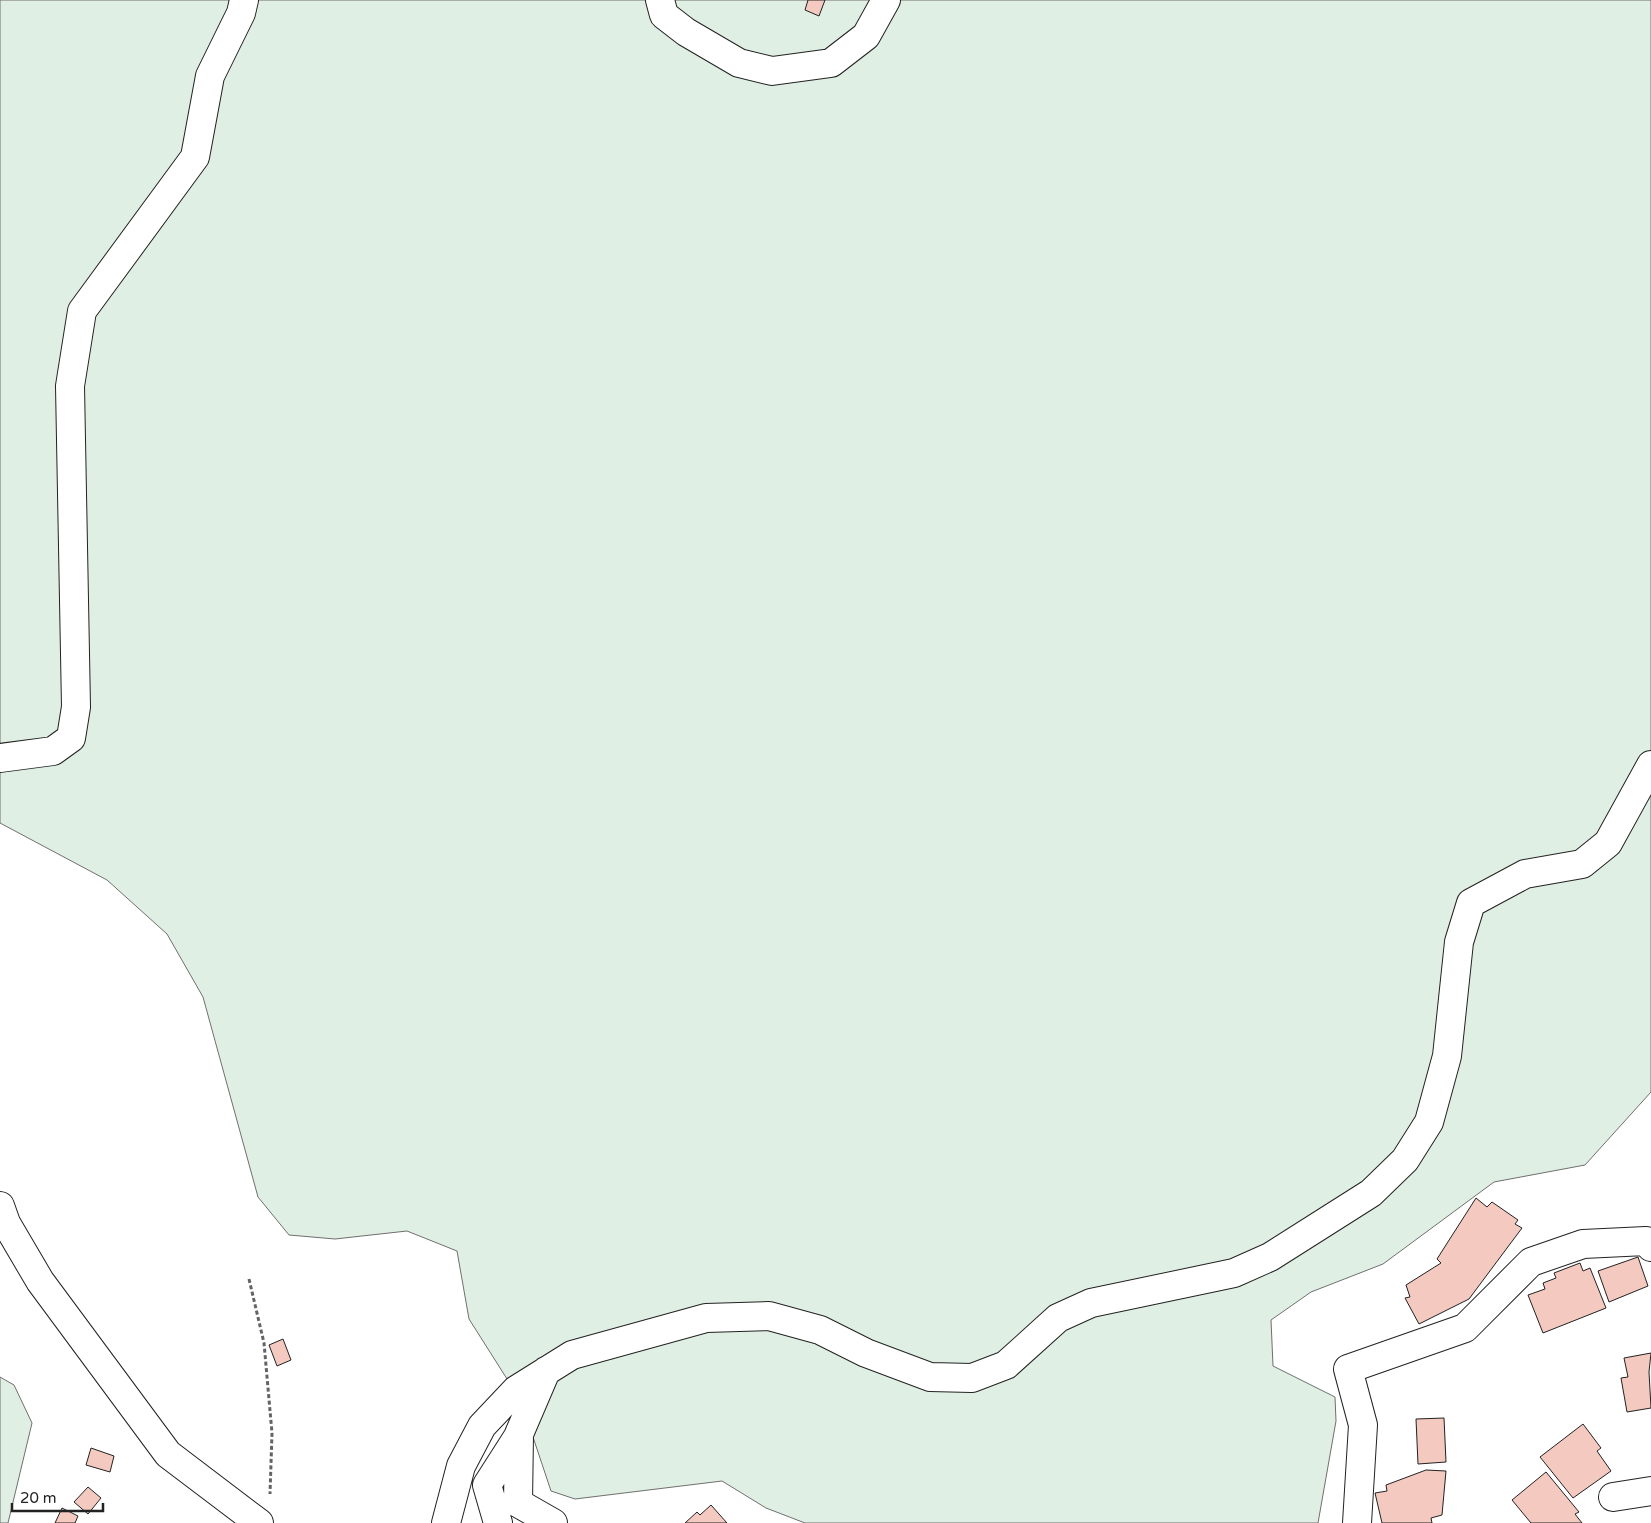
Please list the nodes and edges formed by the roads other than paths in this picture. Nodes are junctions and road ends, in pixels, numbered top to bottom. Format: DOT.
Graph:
graph roads {
  1 [pos="244,0"];
  2 [pos="660,0"];
  3 [pos="886,0"];
  4 [pos="0,758"];
  5 [pos="1651,764"];
  6 [pos="0,1206"];
  7 [pos="1651,1247"];
  8 [pos="546,1371"];
  9 [pos="519,1434"];
  10 [pos="1651,1491"];
  11 [pos="1613,1497"];
  12 [pos="259,1523"];
  13 [pos="446,1523"];
  14 [pos="498,1523"];
  15 [pos="553,1523"];
  16 [pos="1357,1523"];
  1 -- 4 [label="street"];
  2 -- 3 [label="street"];
  5 -- 8 [label="street"];
  6 -- 12 [label="street"];
  7 -- 16 [label="street"];
  8 -- 9 [label="street"];
  8 -- 13 [label="street"];
  9 -- 14 [label="street"];
  9 -- 15 [label="street"];
  10 -- 11 [label="street"];
}
